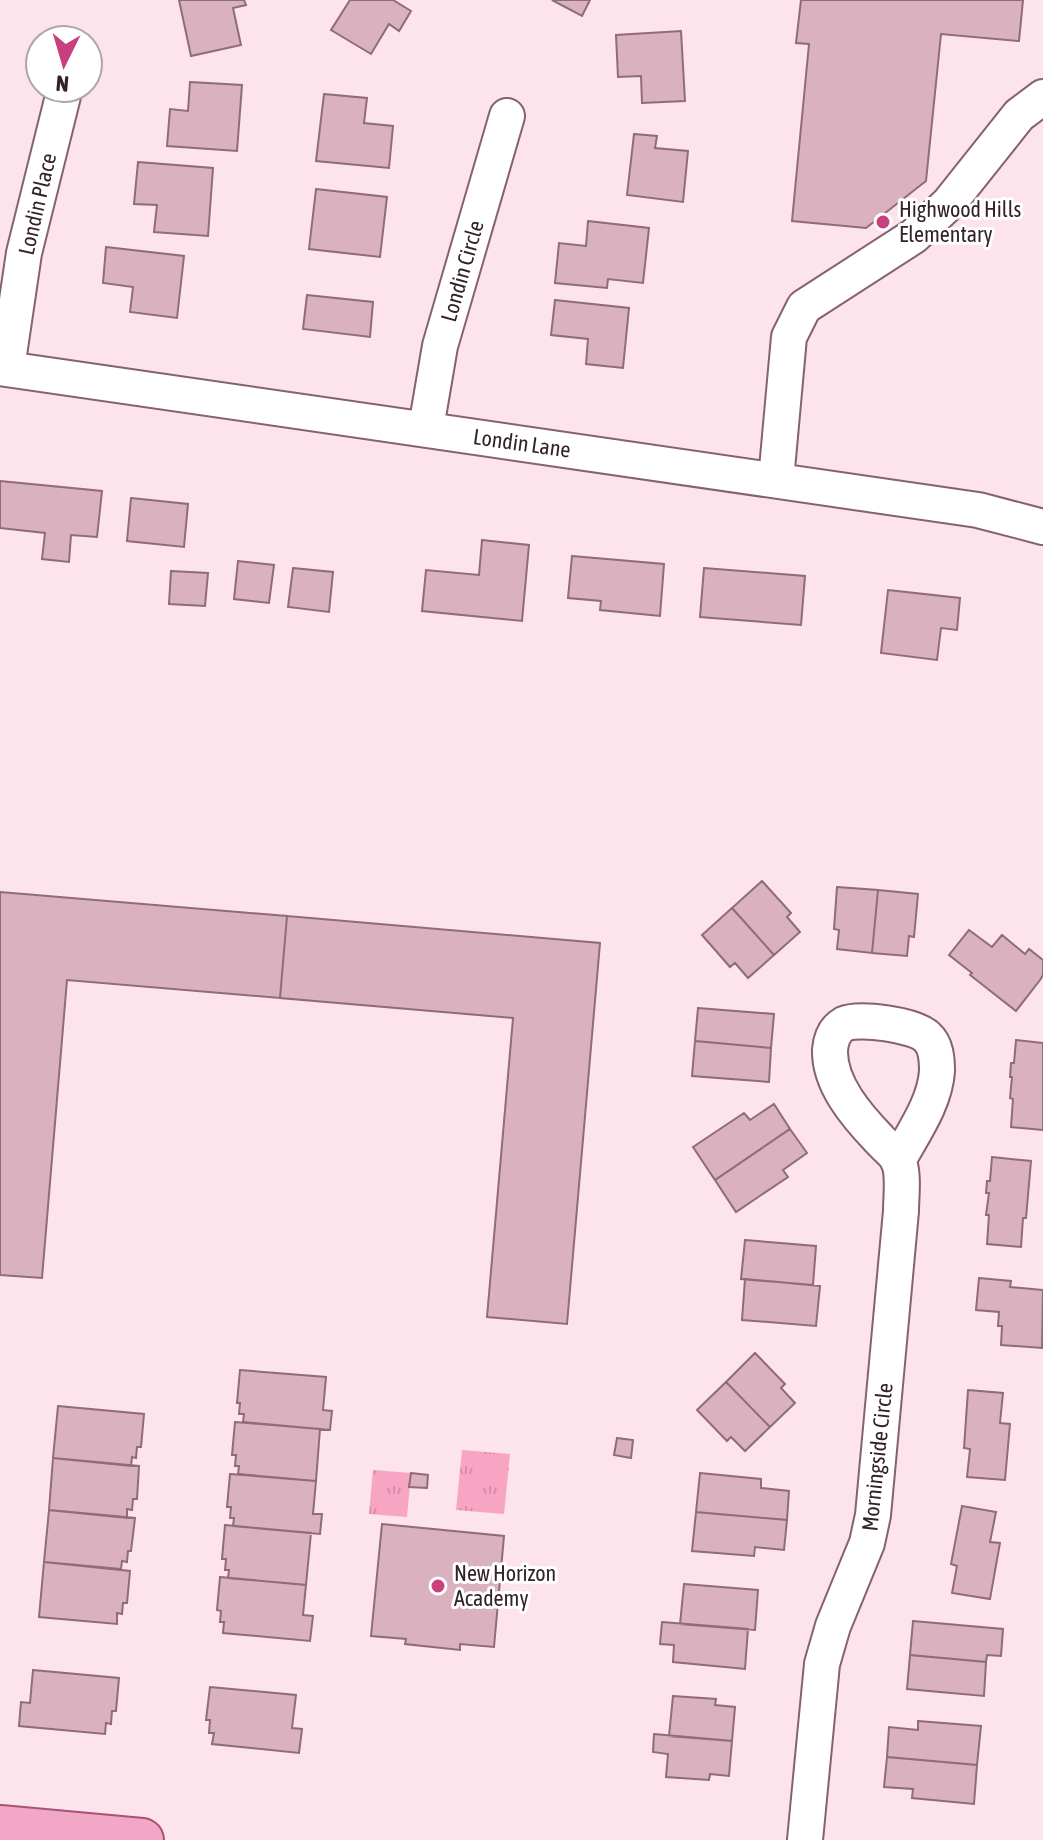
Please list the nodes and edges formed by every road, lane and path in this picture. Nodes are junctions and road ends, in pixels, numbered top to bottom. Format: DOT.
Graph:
graph roads {
  1 [pos="1043,97"];
  2 [pos="61,104"];
  3 [pos="507,116"];
  4 [pos="3,368"];
  5 [pos="426,428"];
  6 [pos="776,480"];
  7 [pos="1043,527"];
  8 [pos="898,1161"];
  9 [pos="0,1827"];
  10 [pos="142,1840"];
  11 [pos="805,1840"];
  1 -- 6 [label="street"];
  2 -- 4 [label="street, Londin Place"];
  3 -- 5 [label="street, Londin Circle"];
  4 -- 5 [label="street, Londin Lane"];
  5 -- 6 [label="street, Londin Lane"];
  6 -- 7 [label="street, Londin Lane"];
  8 -- 11 [label="street, Morningside Circle"];
  9 -- 10 [label="main road"];
}
